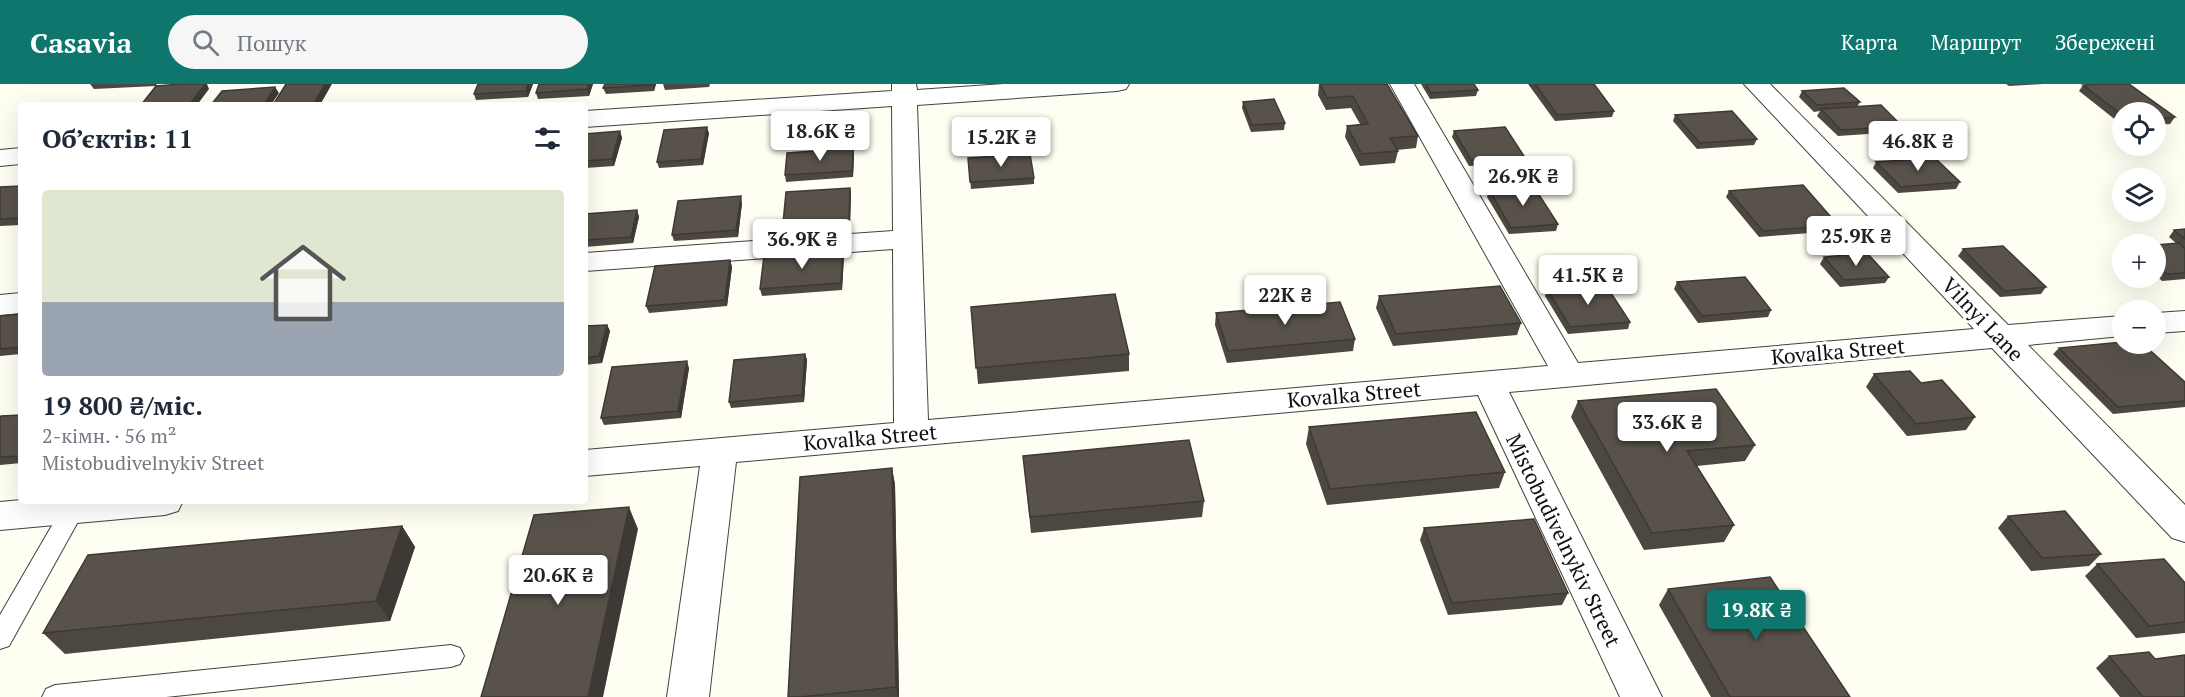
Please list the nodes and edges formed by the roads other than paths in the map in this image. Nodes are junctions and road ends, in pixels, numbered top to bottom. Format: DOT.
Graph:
graph roads {
  1 [pos="1117,84"];
  2 [pos="1401,84"];
  3 [pos="1756,84"];
  4 [pos="904,91"];
  5 [pos="588,119"];
  6 [pos="18,156"];
  7 [pos="0,158"];
  8 [pos="907,239"];
  9 [pos="588,262"];
  10 [pos="18,303"];
  11 [pos="0,305"];
  12 [pos="2185,321"];
  13 [pos="2166,322"];
  14 [pos="2112,327"];
  15 [pos="2001,337"];
  16 [pos="1569,375"];
  17 [pos="1488,382"];
  18 [pos="911,433"];
  19 [pos="720,450"];
  20 [pos="588,463"];
  21 [pos="130,504"];
  22 [pos="73,509"];
  23 [pos="0,516"];
  24 [pos="2185,528"];
  25 [pos="0,638"];
  26 [pos="451,656"];
  27 [pos="206,689"];
  28 [pos="54,697"];
  29 [pos="688,697"];
  30 [pos="1641,697"];
  1 -- 4 [label="street"];
  2 -- 16 [label="street"];
  3 -- 15 [label="street, Vilnyi Lane"];
  4 -- 5 [label="street"];
  4 -- 8 [label="street"];
  6 -- 7 [label="street"];
  8 -- 9 [label="street"];
  8 -- 18 [label="street"];
  10 -- 11 [label="street"];
  12 -- 13 [label="street"];
  14 -- 15 [label="street, Kovalka Street"];
  15 -- 16 [label="street, Kovalka Street"];
  15 -- 24 [label="street, Vilnyi Lane"];
  16 -- 17 [label="street, Kovalka Street"];
  17 -- 18 [label="street, Kovalka Street"];
  17 -- 30 [label="street, Mistobudivelnykiv Street"];
  18 -- 19 [label="street, Kovalka Street"];
  19 -- 20 [label="street, Kovalka Street"];
  19 -- 29 [label="street"];
  21 -- 22 [label="street"];
  22 -- 23 [label="street"];
  22 -- 25 [label="lane"];
  26 -- 27 [label="lane"];
  27 -- 28 [label="lane"];
}
